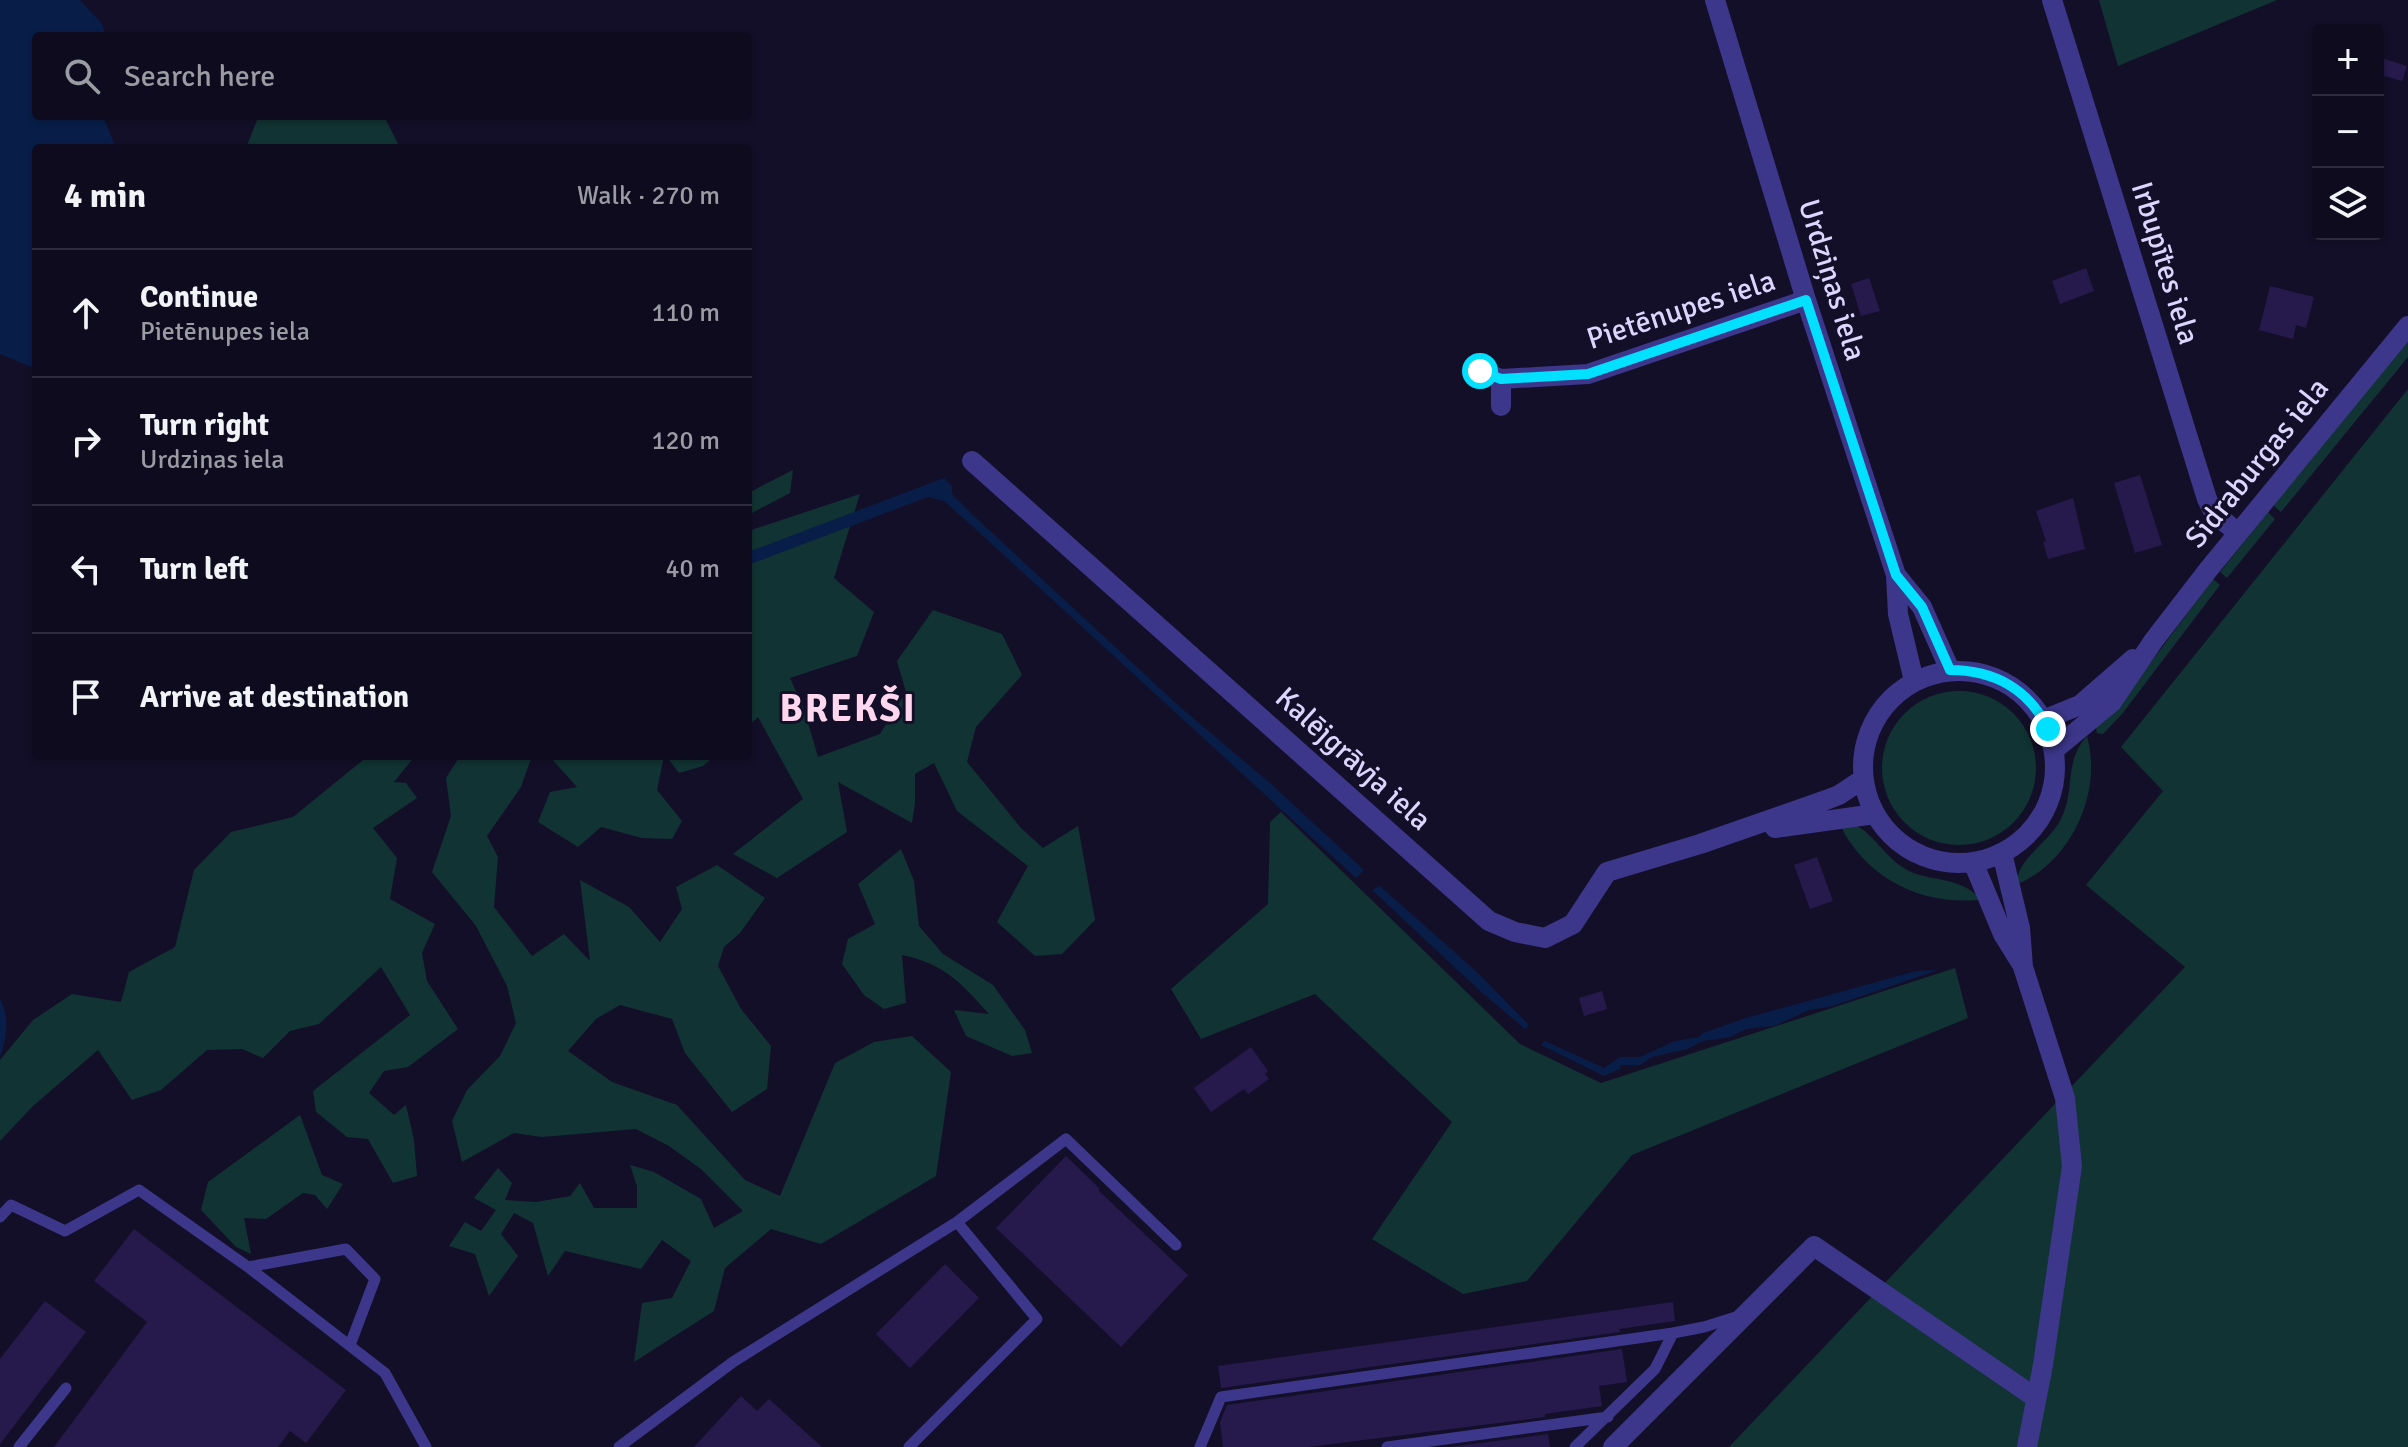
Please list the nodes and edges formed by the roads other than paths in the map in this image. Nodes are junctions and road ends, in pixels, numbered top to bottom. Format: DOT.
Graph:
graph roads {
  1 [pos="1715,0"];
  2 [pos="2052,0"];
  3 [pos="1806,300"];
  4 [pos="2408,326"];
  5 [pos="1480,371"];
  6 [pos="1501,379"];
  7 [pos="1501,406"];
  8 [pos="972,461"];
  9 [pos="2238,533"];
  10 [pos="1896,575"];
  11 [pos="2154,640"];
  12 [pos="1950,670"];
  13 [pos="1914,681"];
  14 [pos="2043,720"];
  15 [pos="2054,750"];
  16 [pos="1863,779"];
  17 [pos="1875,814"];
  18 [pos="1724,836"];
  19 [pos="2002,853"];
  20 [pos="1973,862"];
  21 [pos="2023,967"];
  22 [pos="0,1194"];
  23 [pos="11,1205"];
  24 [pos="0,1217"];
  25 [pos="957,1222"];
  26 [pos="1176,1245"];
  27 [pos="248,1267"];
  28 [pos="1742,1315"];
  29 [pos="1673,1333"];
  30 [pos="350,1345"];
  31 [pos="66,1388"];
  32 [pos="2036,1398"];
  33 [pos="1608,1417"];
  34 [pos="19,1447"];
  35 [pos="426,1447"];
  36 [pos="619,1447"];
  37 [pos="909,1447"];
  38 [pos="1200,1447"];
  39 [pos="1387,1447"];
  40 [pos="1575,1447"];
  41 [pos="1613,1447"];
  42 [pos="2027,1447"];
  1 -- 3 [label="street, Urdziņas iela"];
  2 -- 9 [label="street, Irbupītes iela"];
  3 -- 6 [label="street, Pietēnupes iela"];
  3 -- 10 [label="street, Urdziņas iela"];
  4 -- 9 [label="street, Sidraburgas iela"];
  5 -- 6 [label="street, Pietēnupes iela"];
  6 -- 7 [label="street"];
  8 -- 18 [label="street, Kalējgrāvja iela"];
  9 -- 11 [label="street, Sidraburgas iela"];
  10 -- 12 [label="street, Urdziņas iela"];
  10 -- 13 [label="street, Urdziņas iela"];
  11 -- 14 [label="street, Sidraburgas iela"];
  11 -- 15 [label="street, Sidraburgas iela"];
  12 -- 13 [label="street"];
  12 -- 14 [label="street"];
  13 -- 16 [label="street"];
  14 -- 15 [label="street"];
  15 -- 19 [label="street"];
  16 -- 17 [label="street"];
  16 -- 18 [label="street, Kalējgrāvja iela"];
  17 -- 18 [label="street, Kalējgrāvja iela"];
  17 -- 20 [label="street"];
  19 -- 20 [label="street"];
  19 -- 21 [label="street"];
  20 -- 21 [label="street"];
  21 -- 32 [label="street"];
  22 -- 23 [label="lane"];
  23 -- 24 [label="lane"];
  23 -- 27 [label="lane"];
  25 -- 26 [label="lane"];
  25 -- 36 [label="lane"];
  25 -- 37 [label="lane"];
  27 -- 30 [label="lane"];
  27 -- 30 [label="lane"];
  28 -- 29 [label="lane"];
  28 -- 32 [label="street"];
  28 -- 41 [label="street"];
  29 -- 33 [label="lane"];
  29 -- 38 [label="lane"];
  30 -- 35 [label="lane"];
  31 -- 34 [label="lane"];
  32 -- 42 [label="street"];
  33 -- 39 [label="lane"];
  33 -- 40 [label="lane"];
}
